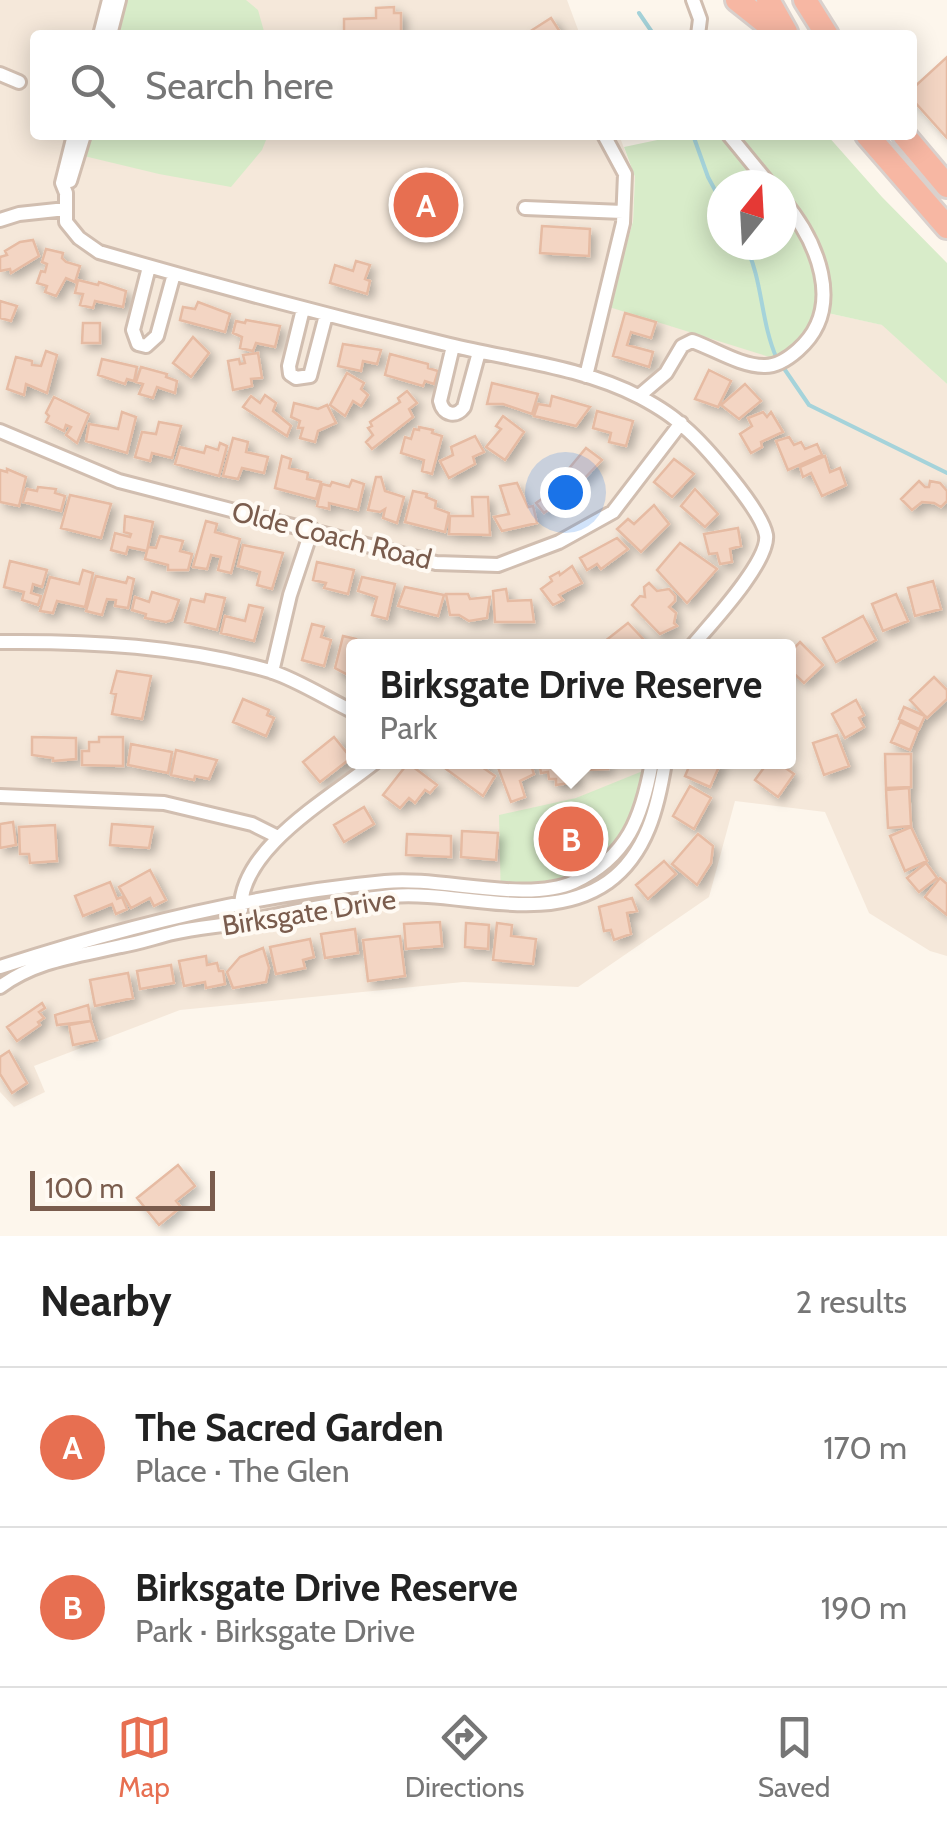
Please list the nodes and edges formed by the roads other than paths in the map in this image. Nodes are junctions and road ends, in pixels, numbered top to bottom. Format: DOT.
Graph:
graph roads {
  1 [pos="109,0"];
  2 [pos="119,0"];
  3 [pos="693,0"];
  4 [pos="737,0"];
  5 [pos="768,0"];
  6 [pos="805,0"];
  7 [pos="101,30"];
  8 [pos="111,30"];
  9 [pos="699,30"];
  10 [pos="777,30"];
  11 [pos="782,30"];
  12 [pos="824,30"];
  13 [pos="0,74"];
  14 [pos="19,82"];
  15 [pos="73,140"];
  16 [pos="82,140"];
  17 [pos="607,140"];
  18 [pos="733,140"];
  19 [pos="871,140"];
  20 [pos="909,140"];
  21 [pos="758,170"];
  22 [pos="944,176"];
  23 [pos="66,192"];
  24 [pos="525,208"];
  25 [pos="66,209"];
  26 [pos="624,212"];
  27 [pos="797,217"];
  28 [pos="0,220"];
  29 [pos="947,227"];
  30 [pos="149,267"];
  31 [pos="174,274"];
  32 [pos="303,310"];
  33 [pos="326,315"];
  34 [pos="453,346"];
  35 [pos="479,352"];
  36 [pos="586,376"];
  37 [pos="639,396"];
  38 [pos="681,424"];
  39 [pos="0,431"];
  40 [pos="312,529"];
  41 [pos="697,639"];
  42 [pos="0,642"];
  43 [pos="272,672"];
  44 [pos="346,708"];
  45 [pos="366,769"];
  46 [pos="650,769"];
  47 [pos="664,769"];
  48 [pos="0,796"];
  49 [pos="278,837"];
  50 [pos="240,904"];
  51 [pos="242,922"];
  52 [pos="0,967"];
  53 [pos="0,988"];
  1 -- 7 [label="street"];
  2 -- 8 [label="street"];
  3 -- 9 [label="street"];
  4 -- 10 [label="highway"];
  5 -- 11 [label="highway"];
  6 -- 12 [label="highway"];
  13 -- 14 [label="street"];
  15 -- 23 [label="street"];
  16 -- 23 [label="street"];
  17 -- 26 [label="street"];
  18 -- 21 [label="street"];
  19 -- 29 [label="highway"];
  20 -- 22 [label="highway"];
  23 -- 25 [label="street"];
  24 -- 26 [label="street"];
  25 -- 28 [label="street"];
  25 -- 30 [label="street"];
  26 -- 36 [label="street"];
  27 -- 37 [label="street"];
  30 -- 31 [label="street"];
  30 -- 31 [label="street"];
  31 -- 32 [label="street"];
  32 -- 33 [label="street"];
  32 -- 33 [label="street"];
  33 -- 34 [label="street"];
  34 -- 35 [label="street"];
  34 -- 35 [label="street"];
  35 -- 36 [label="street"];
  36 -- 37 [label="street"];
  37 -- 38 [label="street"];
  38 -- 40 [label="street, Olde Coach Road"];
  38 -- 41 [label="street"];
  39 -- 40 [label="street, Olde Coach Road"];
  40 -- 43 [label="street"];
  42 -- 43 [label="street"];
  43 -- 44 [label="street"];
  45 -- 49 [label="street"];
  46 -- 50 [label="street, Birksgate Drive"];
  47 -- 51 [label="street, Birksgate Drive"];
  48 -- 49 [label="street"];
  49 -- 50 [label="street"];
  50 -- 51 [label="street"];
  50 -- 52 [label="street, Birksgate Drive"];
  51 -- 53 [label="street, Birksgate Drive"];
}
